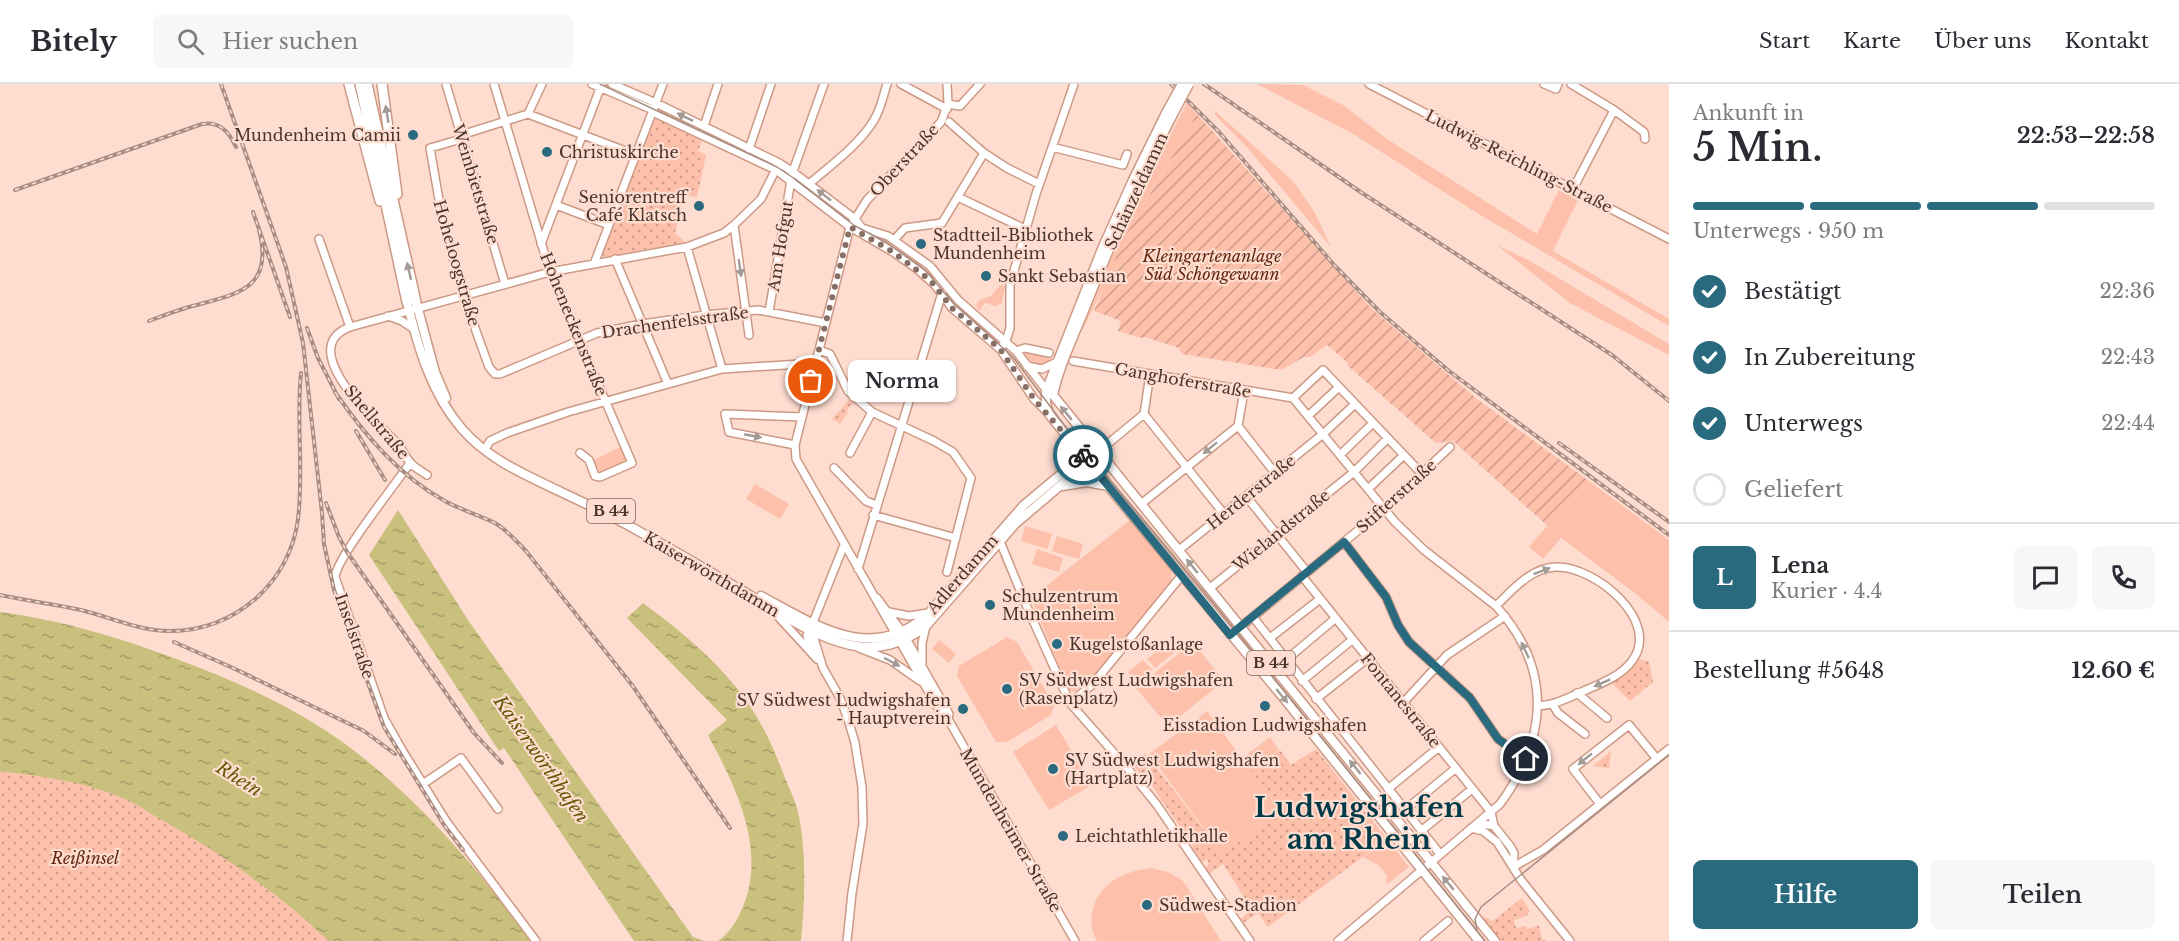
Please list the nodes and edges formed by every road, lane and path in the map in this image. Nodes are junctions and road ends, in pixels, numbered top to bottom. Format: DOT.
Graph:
graph roads {
  1 [pos="349,84"];
  2 [pos="360,84"];
  3 [pos="367,84"];
  4 [pos="382,84"];
  5 [pos="446,84"];
  6 [pos="494,84"];
  7 [pos="542,84"];
  8 [pos="592,84"];
  9 [pos="612,84"];
  10 [pos="663,84"];
  11 [pos="718,84"];
  12 [pos="771,84"];
  13 [pos="824,84"];
  14 [pos="887,84"];
  15 [pos="901,84"];
  16 [pos="947,84"];
  17 [pos="980,84"];
  18 [pos="1074,84"];
  19 [pos="1182,84"];
  20 [pos="1189,84"];
  21 [pos="1369,84"];
  22 [pos="1547,84"];
  23 [pos="1558,84"];
  24 [pos="1571,84"];
  25 [pos="601,86"];
  26 [pos="654,107"];
  27 [pos="948,107"];
  28 [pos="1614,110"];
  29 [pos="528,114"];
  30 [pos="1169,114"];
  31 [pos="505,120"];
  32 [pos="949,122"];
  33 [pos="704,126"];
  34 [pos="461,135"];
  35 [pos="583,135"];
  36 [pos="1645,139"];
  37 [pos="1052,147"];
  38 [pos="749,148"];
  39 [pos="984,153"];
  40 [pos="1127,154"];
  41 [pos="636,155"];
  42 [pos="777,167"];
  43 [pos="792,177"];
  44 [pos="809,184"];
  45 [pos="1040,184"];
  46 [pos="1573,189"];
  47 [pos="958,196"];
  48 [pos="556,206"];
  49 [pos="855,219"];
  50 [pos="389,222"];
  51 [pos="609,225"];
  52 [pos="734,225"];
  53 [pos="850,227"];
  54 [pos="1025,230"];
  55 [pos="319,239"];
  56 [pos="1669,239"];
  57 [pos="894,240"];
  58 [pos="402,241"];
  59 [pos="541,244"];
  60 [pos="687,247"];
  61 [pos="615,260"];
  62 [pos="594,264"];
  63 [pos="550,272"];
  64 [pos="944,283"];
  65 [pos="505,284"];
  66 [pos="941,294"];
  67 [pos="464,295"];
  68 [pos="413,304"];
  69 [pos="430,305"];
  70 [pos="746,311"];
  71 [pos="769,312"];
  72 [pos="706,315"];
  73 [pos="388,316"];
  74 [pos="826,322"];
  75 [pos="642,324"];
  76 [pos="350,327"];
  77 [pos="414,329"];
  78 [pos="749,335"];
  79 [pos="580,340"];
  80 [pos="1006,341"];
  81 [pos="1000,349"];
  82 [pos="819,350"];
  83 [pos="1016,351"];
  84 [pos="1049,353"];
  85 [pos="1073,361"];
  86 [pos="1057,362"];
  87 [pos="816,363"];
  88 [pos="1027,366"];
  89 [pos="722,369"];
  90 [pos="495,374"];
  91 [pos="1150,374"];
  92 [pos="668,384"];
  93 [pos="1339,387"];
  94 [pos="1032,391"];
  95 [pos="1244,391"];
  96 [pos="1048,394"];
  97 [pos="1293,398"];
  98 [pos="606,402"];
  99 [pos="1355,404"];
  100 [pos="872,412"];
  101 [pos="1048,412"];
  102 [pos="1144,414"];
  103 [pos="1308,416"];
  104 [pos="802,417"];
  105 [pos="1373,423"];
  106 [pos="1238,426"];
  107 [pos="901,427"];
  108 [pos="1323,434"];
  109 [pos="1388,438"];
  110 [pos="1069,439"];
  111 [pos="1092,443"];
  112 [pos="795,445"];
  113 [pos="487,446"];
  114 [pos="1450,447"];
  115 [pos="1099,450"];
  116 [pos="580,453"];
  117 [pos="850,453"];
  118 [pos="1340,455"];
  119 [pos="1404,455"];
  120 [pos="1088,458"];
  121 [pos="410,463"];
  122 [pos="1110,464"];
  123 [pos="1186,467"];
  124 [pos="834,468"];
  125 [pos="1067,468"];
  126 [pos="1354,472"];
  127 [pos="1275,473"];
  128 [pos="1422,474"];
  129 [pos="427,475"];
  130 [pos="1109,486"];
  131 [pos="1059,487"];
  132 [pos="1368,489"];
  133 [pos="1246,496"];
  134 [pos="1141,504"];
  135 [pos="876,505"];
  136 [pos="1384,508"];
  137 [pos="1224,514"];
  138 [pos="873,515"];
  139 [pos="1276,534"];
  140 [pos="999,537"];
  141 [pos="956,538"];
  142 [pos="1344,542"];
  143 [pos="844,545"];
  144 [pos="1179,550"];
  145 [pos="858,569"];
  146 [pos="947,572"];
  147 [pos="1304,574"];
  148 [pos="1182,575"];
  149 [pos="1210,588"];
  150 [pos="873,594"];
  151 [pos="1320,599"];
  152 [pos="1496,606"];
  153 [pos="771,608"];
  154 [pos="889,612"];
  155 [pos="930,612"];
  156 [pos="1505,616"];
  157 [pos="1253,617"];
  158 [pos="1336,618"];
  159 [pos="926,626"];
  160 [pos="1241,626"];
  161 [pos="812,628"];
  162 [pos="1230,635"];
  163 [pos="901,637"];
  164 [pos="1270,639"];
  165 [pos="1352,640"];
  166 [pos="854,646"];
  167 [pos="811,652"];
  168 [pos="1368,658"];
  169 [pos="1286,660"];
  170 [pos="922,667"];
  171 [pos="1436,667"];
  172 [pos="823,668"];
  173 [pos="1302,681"];
  174 [pos="925,686"];
  175 [pos="1578,693"];
  176 [pos="1316,699"];
  177 [pos="1403,702"];
  178 [pos="1070,703"];
  179 [pos="1553,705"];
  180 [pos="1538,706"];
  181 [pos="1607,718"];
  182 [pos="948,719"];
  183 [pos="1586,734"];
  184 [pos="1439,747"];
  185 [pos="1669,749"];
  186 [pos="1526,759"];
  187 [pos="1657,759"];
  188 [pos="1456,768"];
  189 [pos="423,784"];
  190 [pos="1388,789"];
  191 [pos="1472,789"];
  192 [pos="1600,804"];
  193 [pos="498,809"];
  194 [pos="1405,810"];
  195 [pos="1491,812"];
  196 [pos="1478,823"];
  197 [pos="1494,826"];
  198 [pos="1471,828"];
  199 [pos="1421,831"];
  200 [pos="1514,853"];
  201 [pos="1440,854"];
  202 [pos="1532,856"];
  203 [pos="1431,861"];
  204 [pos="1513,867"];
  205 [pos="1421,870"];
  206 [pos="1452,917"];
  207 [pos="536,941"];
  208 [pos="847,941"];
  209 [pos="1075,941"];
  210 [pos="1250,941"];
  211 [pos="1338,941"];
  212 [pos="1424,941"];
  213 [pos="1479,941"];
  214 [pos="1495,941"];
  215 [pos="1570,941"];
  1 -- 50 [label="highway"];
  2 -- 50 [label="highway, B 44"];
  3 -- 58 [label="highway, B 44"];
  58 -- 4 [label="highway, one-way"];
  5 -- 34 [label="street, Weinbietstraße"];
  6 -- 31 [label="street, Hoheneckenstraße"];
  7 -- 29 [label="street"];
  8 -- 25 [label="street"];
  9 -- 26 [label="street"];
  10 -- 26 [label="street"];
  11 -- 33 [label="street"];
  12 -- 38 [label="street"];
  13 -- 43 [label="street, Am Hofgut"];
  14 -- 44 [label="street"];
  15 -- 27 [label="street"];
  16 -- 27 [label="street"];
  17 -- 27 [label="street, Oberstraße"];
  18 -- 37 [label="street"];
  19 -- 30 [label="main road, Schänzeldamm, bridge"];
  20 -- 30 [label="main road, Schänzeldamm, bridge"];
  21 -- 46 [label="street, Ludwig-Reichling-Straße"];
  22 -- 23 [label="street"];
  24 -- 28 [label="street"];
  25 -- 26 [label="street"];
  25 -- 35 [label="street"];
  33 -- 26 [label="street, one-way"];
  26 -- 41 [label="street"];
  26 -- 42 [label="street"];
  27 -- 49 [label="street, Oberstraße"];
  28 -- 36 [label="street"];
  28 -- 46 [label="street"];
  29 -- 31 [label="street"];
  29 -- 35 [label="street"];
  30 -- 86 [label="main road, Schänzeldamm"];
  30 -- 96 [label="main road, Schänzeldamm"];
  31 -- 34 [label="street"];
  31 -- 59 [label="street, Hoheneckenstraße"];
  32 -- 39 [label="street"];
  33 -- 38 [label="street"];
  34 -- 65 [label="street, Weinbietstraße"];
  34 -- 67 [label="street, Hoheloogstraße"];
  35 -- 41 [label="street"];
  35 -- 48 [label="street"];
  37 -- 40 [label="street"];
  37 -- 45 [label="street"];
  38 -- 42 [label="street"];
  39 -- 45 [label="street"];
  39 -- 47 [label="street"];
  41 -- 51 [label="street"];
  42 -- 43 [label="street"];
  42 -- 52 [label="street"];
  43 -- 44 [label="street"];
  43 -- 53 [label="street"];
  43 -- 71 [label="street, Am Hofgut"];
  49 -- 44 [label="street, one-way"];
  45 -- 54 [label="street"];
  46 -- 56 [label="street, Ludwig-Reichling-Straße"];
  47 -- 54 [label="street"];
  47 -- 57 [label="street"];
  48 -- 51 [label="street"];
  48 -- 59 [label="street"];
  49 -- 53 [label="street, Mundenheimer Straße"];
  49 -- 57 [label="street"];
  50 -- 68 [label="highway, Kaiserwörthdamm / B 44"];
  51 -- 62 [label="street"];
  52 -- 60 [label="street"];
  52 -- 70 [label="street, one-way"];
  53 -- 66 [label="street"];
  53 -- 74 [label="street, Mundenheimer Straße"];
  54 -- 80 [label="street"];
  55 -- 76 [label="street"];
  57 -- 64 [label="street"];
  68 -- 58 [label="highway, Kaiserwörthdamm / B 44, one-way"];
  59 -- 63 [label="street, Hoheneckenstraße"];
  60 -- 61 [label="street"];
  60 -- 72 [label="street"];
  61 -- 62 [label="street"];
  61 -- 75 [label="street"];
  62 -- 63 [label="street"];
  63 -- 65 [label="street"];
  63 -- 79 [label="street, Hoheneckenstraße"];
  64 -- 66 [label="street"];
  64 -- 80 [label="street"];
  65 -- 67 [label="street"];
  66 -- 81 [label="street"];
  66 -- 107 [label="street"];
  67 -- 69 [label="street"];
  67 -- 90 [label="street, Hoheloogstraße"];
  68 -- 69 [label="street"];
  68 -- 69 [label="street"];
  68 -- 73 [label="street"];
  68 -- 77 [label="main road, Kaiserwörthdamm / B 44"];
  68 -- 113 [label="main road, Kaiserwörthdamm / B 44"];
  70 -- 71 [label="street, Drachenfelsstraße"];
  70 -- 72 [label="street, Drachenfelsstraße"];
  70 -- 78 [label="street"];
  71 -- 74 [label="street, Drachenfelsstraße"];
  72 -- 75 [label="street, Drachenfelsstraße"];
  72 -- 89 [label="street"];
  73 -- 76 [label="street"];
  73 -- 77 [label="street"];
  74 -- 82 [label="street, Mundenheimer Straße"];
  75 -- 79 [label="street, Drachenfelsstraße"];
  75 -- 92 [label="street"];
  76 -- 121 [label="street, Shellstraße"];
  77 -- 153 [label="main road, Kaiserwörthdamm / B 44"];
  79 -- 90 [label="street, Drachenfelsstraße"];
  79 -- 98 [label="street, Hoheneckenstraße"];
  80 -- 81 [label="street"];
  80 -- 83 [label="street"];
  81 -- 94 [label="street"];
  82 -- 87 [label="street, Mundenheimer Straße"];
  82 -- 100 [label="street"];
  83 -- 84 [label="street"];
  83 -- 88 [label="street"];
  85 -- 91 [label="street, Ganghoferstraße"];
  86 -- 88 [label="street"];
  86 -- 96 [label="main road, Schänzeldamm"];
  87 -- 89 [label="street"];
  87 -- 104 [label="street, Mundenheimer Straße"];
  88 -- 96 [label="street"];
  89 -- 92 [label="street"];
  91 -- 95 [label="street, Ganghoferstraße"];
  91 -- 102 [label="street"];
  92 -- 98 [label="street"];
  93 -- 97 [label="street"];
  93 -- 99 [label="street"];
  93 -- 103 [label="street"];
  94 -- 96 [label="street"];
  94 -- 101 [label="street"];
  95 -- 97 [label="street, Ganghoferstraße"];
  95 -- 106 [label="street"];
  96 -- 101 [label="main road, Schänzeldamm"];
  111 -- 96 [label="main road, B 44, one-way"];
  97 -- 103 [label="street"];
  98 -- 113 [label="street"];
  98 -- 116 [label="street, Hoheneckenstraße"];
  99 -- 105 [label="street"];
  99 -- 108 [label="street, Herderstraße"];
  100 -- 107 [label="street"];
  100 -- 117 [label="street"];
  101 -- 110 [label="main road"];
  102 -- 115 [label="street"];
  102 -- 123 [label="street"];
  103 -- 108 [label="street"];
  104 -- 112 [label="street, Mundenheimer Straße"];
  104 -- 112 [label="street, one-way"];
  105 -- 109 [label="street"];
  105 -- 118 [label="street"];
  106 -- 123 [label="street, one-way"];
  106 -- 127 [label="street"];
  107 -- 135 [label="street"];
  107 -- 141 [label="street"];
  108 -- 118 [label="street"];
  108 -- 127 [label="street, Herderstraße"];
  109 -- 119 [label="street"];
  109 -- 126 [label="street, Wielandstraße"];
  110 -- 120 [label="main road"];
  110 -- 125 [label="main road"];
  111 -- 115 [label="main road, B 44"];
  111 -- 120 [label="main road"];
  112 -- 143 [label="street, Mundenheimer Straße"];
  113 -- 161 [label="main road, Kaiserwörthdamm / B 44"];
  114 -- 128 [label="street, Stifterstraße"];
  115 -- 122 [label="main road, B 44"];
  118 -- 126 [label="street"];
  119 -- 128 [label="street"];
  119 -- 132 [label="street"];
  120 -- 122 [label="main road"];
  120 -- 125 [label="main road, Adlerdamm / B 44"];
  120 -- 130 [label="main road, B 44"];
  120 -- 131 [label="main road, Adlerdamm / B 44"];
  121 -- 129 [label="street, Shellstraße"];
  121 -- 189 [label="street, Inselstraße"];
  122 -- 134 [label="main road, B 44"];
  123 -- 134 [label="street"];
  123 -- 137 [label="street"];
  124 -- 135 [label="street"];
  125 -- 140 [label="main road, Adlerdamm / B 44"];
  126 -- 132 [label="street"];
  126 -- 139 [label="street, Wielandstraße"];
  127 -- 133 [label="street, Herderstraße"];
  128 -- 136 [label="street, Stifterstraße"];
  130 -- 131 [label="main road"];
  130 -- 148 [label="main road, B 44"];
  131 -- 140 [label="main road, Adlerdamm / B 44"];
  132 -- 136 [label="street"];
  133 -- 137 [label="street, Herderstraße"];
  133 -- 139 [label="street, Fontanestraße"];
  134 -- 144 [label="main road, B 44"];
  135 -- 138 [label="street"];
  136 -- 142 [label="street, Stifterstraße"];
  136 -- 152 [label="street"];
  137 -- 144 [label="street, Herderstraße"];
  138 -- 141 [label="street"];
  138 -- 145 [label="street"];
  139 -- 147 [label="street, Fontanestraße"];
  139 -- 149 [label="street, Wielandstraße"];
  140 -- 155 [label="main road, Adlerdamm / B 44"];
  140 -- 159 [label="main road, Adlerdamm / B 44"];
  140 -- 178 [label="street"];
  141 -- 146 [label="street"];
  142 -- 147 [label="street, Stifterstraße"];
  142 -- 171 [label="street"];
  143 -- 145 [label="street, Mundenheimer Straße"];
  143 -- 161 [label="street"];
  149 -- 144 [label="main road, B 44, one-way"];
  145 -- 150 [label="street, Mundenheimer Straße"];
  147 -- 151 [label="street, Fontanestraße"];
  147 -- 157 [label="street, Stifterstraße"];
  148 -- 162 [label="main road, B 44"];
  148 -- 178 [label="street"];
  149 -- 160 [label="main road, B 44"];
  150 -- 154 [label="street, Mundenheimer Straße"];
  150 -- 163 [label="street, Mundenheimer Straße"];
  151 -- 158 [label="street, Fontanestraße"];
  151 -- 164 [label="street"];
  152 -- 156 [label="street"];
  152 -- 175 [label="street, one-way"];
  153 -- 161 [label="main road, Kaiserwörthdamm / B 44"];
  153 -- 167 [label="street"];
  154 -- 155 [label="street"];
  154 -- 163 [label="street, Mundenheimer Straße"];
  155 -- 163 [label="main road, Adlerdamm / B 44"];
  156 -- 171 [label="street"];
  180 -- 156 [label="street, one-way"];
  157 -- 160 [label="street, Stifterstraße"];
  157 -- 164 [label="street"];
  158 -- 165 [label="street, Fontanestraße"];
  158 -- 169 [label="street"];
  159 -- 163 [label="main road, B 44"];
  159 -- 170 [label="street"];
  160 -- 162 [label="street, Stifterstraße"];
  203 -- 160 [label="main road, B 44, one-way"];
  161 -- 163 [label="main road, Adlerdamm / B 44"];
  161 -- 166 [label="main road, B 44"];
  161 -- 167 [label="street"];
  161 -- 172 [label="street"];
  162 -- 205 [label="main road, B 44, one-way"];
  163 -- 166 [label="main road, B 44"];
  163 -- 170 [label="street, Mundenheimer Straße"];
  163 -- 174 [label="street, Mundenheimer Straße"];
  164 -- 169 [label="street"];
  165 -- 168 [label="street, Fontanestraße"];
  165 -- 173 [label="street"];
  166 -- 174 [label="street, one-way"];
  167 -- 172 [label="street"];
  168 -- 176 [label="street"];
  168 -- 177 [label="street, Fontanestraße"];
  169 -- 173 [label="street"];
  170 -- 182 [label="street, Mundenheimer Straße"];
  171 -- 177 [label="street"];
  171 -- 186 [label="street"];
  172 -- 208 [label="street"];
  173 -- 176 [label="street"];
  174 -- 182 [label="street, Mundenheimer Straße"];
  175 -- 179 [label="street"];
  175 -- 181 [label="street"];
  176 -- 190 [label="street"];
  177 -- 184 [label="street, Fontanestraße"];
  178 -- 210 [label="street"];
  179 -- 180 [label="street"];
  179 -- 183 [label="street"];
  180 -- 186 [label="street"];
  182 -- 209 [label="street, Mundenheimer Straße"];
  184 -- 188 [label="street, Fontanestraße"];
  184 -- 190 [label="street"];
  185 -- 187 [label="street"];
  186 -- 195 [label="street"];
  187 -- 192 [label="street"];
  187 -- 192 [label="street, one-way"];
  188 -- 191 [label="street, Fontanestraße"];
  188 -- 194 [label="street"];
  189 -- 193 [label="street"];
  189 -- 207 [label="street, Inselstraße"];
  190 -- 194 [label="street"];
  191 -- 195 [label="street, Fontanestraße"];
  191 -- 199 [label="street"];
  192 -- 202 [label="street"];
  194 -- 199 [label="street"];
  195 -- 196 [label="street"];
  195 -- 197 [label="street, Fontanestraße"];
  196 -- 197 [label="street"];
  196 -- 198 [label="street"];
  197 -- 200 [label="street, Fontanestraße"];
  198 -- 201 [label="street"];
  198 -- 204 [label="street"];
  199 -- 201 [label="street"];
  200 -- 202 [label="street"];
  200 -- 204 [label="street"];
  201 -- 203 [label="street"];
  202 -- 204 [label="street"];
  203 -- 205 [label="street"];
  214 -- 203 [label="main road, B 44, one-way"];
  204 -- 215 [label="street"];
  205 -- 206 [label="main road, B 44"];
  205 -- 211 [label="street"];
  206 -- 212 [label="street"];
  206 -- 213 [label="main road, B 44"];
}
